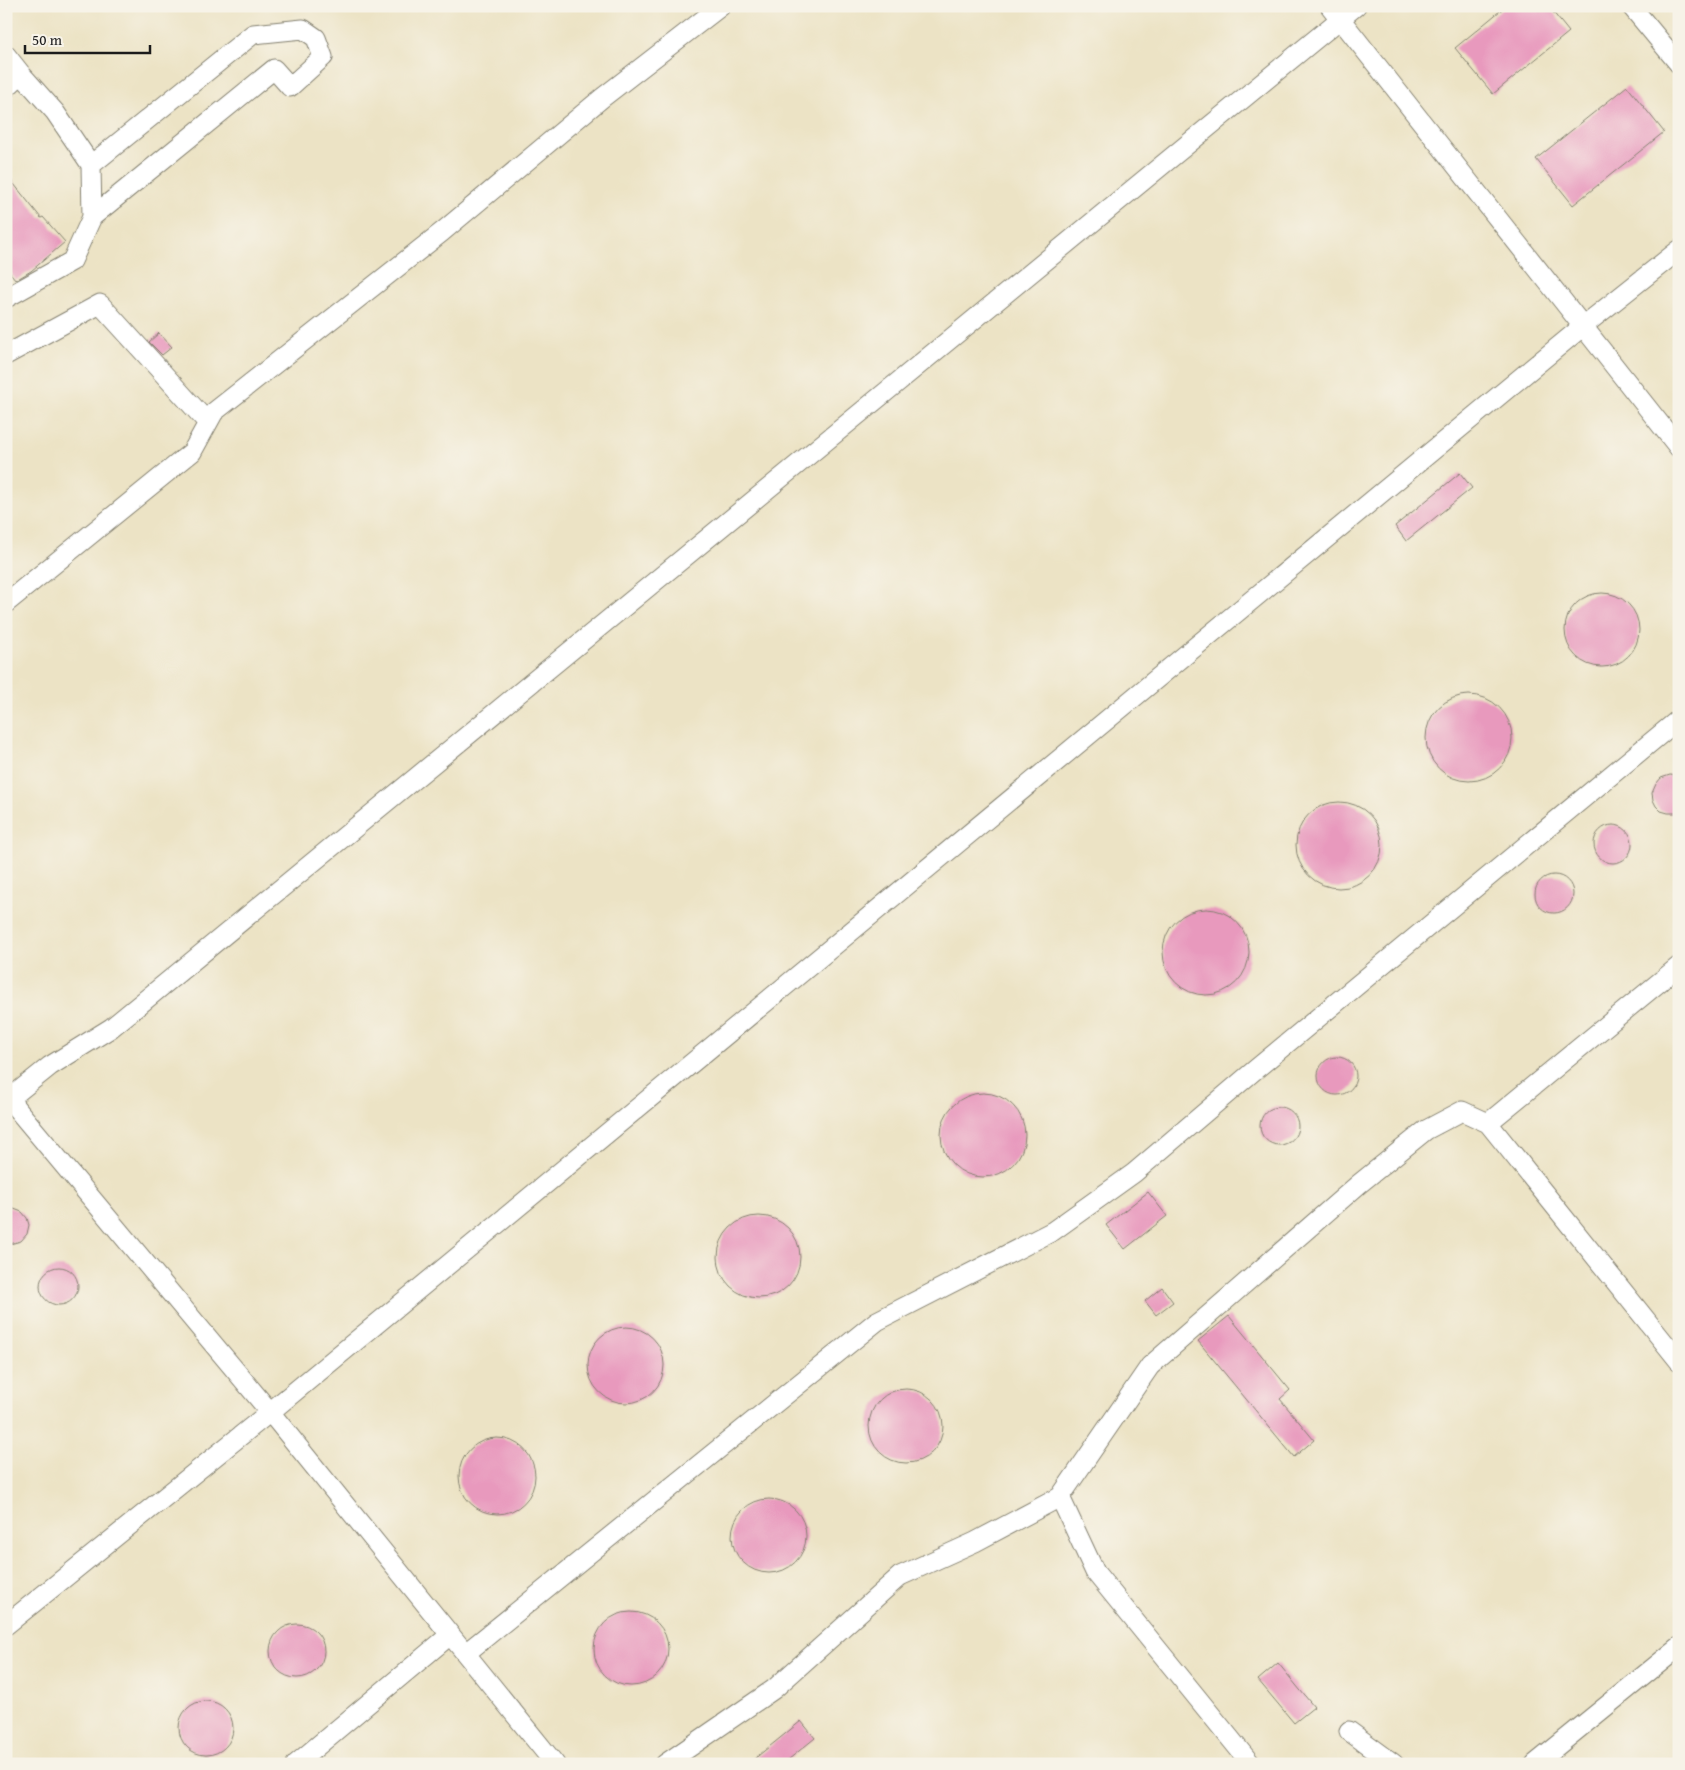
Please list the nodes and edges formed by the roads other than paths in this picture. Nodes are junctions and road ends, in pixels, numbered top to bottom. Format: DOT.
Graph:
graph roads {
  1 [pos="721,6"];
  2 [pos="1356,6"];
  3 [pos="1631,6"];
  4 [pos="1335,13"];
  5 [pos="6,55"];
  6 [pos="1679,64"];
  7 [pos="21,74"];
  8 [pos="6,88"];
  9 [pos="91,166"];
  10 [pos="92,217"];
  11 [pos="1679,250"];
  12 [pos="6,298"];
  13 [pos="1582,327"];
  14 [pos="6,355"];
  15 [pos="208,423"];
  16 [pos="1679,448"];
  17 [pos="7,602"];
  18 [pos="1679,719"];
  19 [pos="1679,966"];
  20 [pos="10,1105"];
  21 [pos="1488,1123"];
  22 [pos="1679,1361"];
  23 [pos="270,1412"];
  24 [pos="1060,1497"];
  25 [pos="6,1625"];
  26 [pos="450,1635"];
  27 [pos="1679,1647"];
  28 [pos="466,1653"];
  29 [pos="1349,1731"];
  30 [pos="296,1764"];
  31 [pos="555,1764"];
  32 [pos="666,1764"];
  33 [pos="1251,1764"];
  34 [pos="1394,1764"];
  35 [pos="1535,1764"];
  1 -- 15 [label="lane"];
  2 -- 4 [label="lane"];
  3 -- 6 [label="lane"];
  4 -- 13 [label="lane"];
  4 -- 20 [label="lane"];
  5 -- 7 [label="lane"];
  7 -- 8 [label="lane"];
  7 -- 9 [label="lane"];
  9 -- 10 [label="lane"];
  9 -- 10 [label="lane"];
  10 -- 12 [label="lane"];
  11 -- 13 [label="lane"];
  13 -- 16 [label="lane"];
  13 -- 23 [label="lane"];
  14 -- 15 [label="lane"];
  15 -- 17 [label="lane"];
  18 -- 28 [label="lane"];
  19 -- 21 [label="lane"];
  20 -- 23 [label="lane"];
  21 -- 22 [label="lane"];
  21 -- 24 [label="lane"];
  23 -- 25 [label="lane"];
  23 -- 26 [label="lane"];
  24 -- 32 [label="lane"];
  24 -- 33 [label="lane"];
  26 -- 28 [label="lane"];
  26 -- 30 [label="lane"];
  27 -- 35 [label="lane"];
  28 -- 31 [label="lane"];
  29 -- 34 [label="lane"];
}
